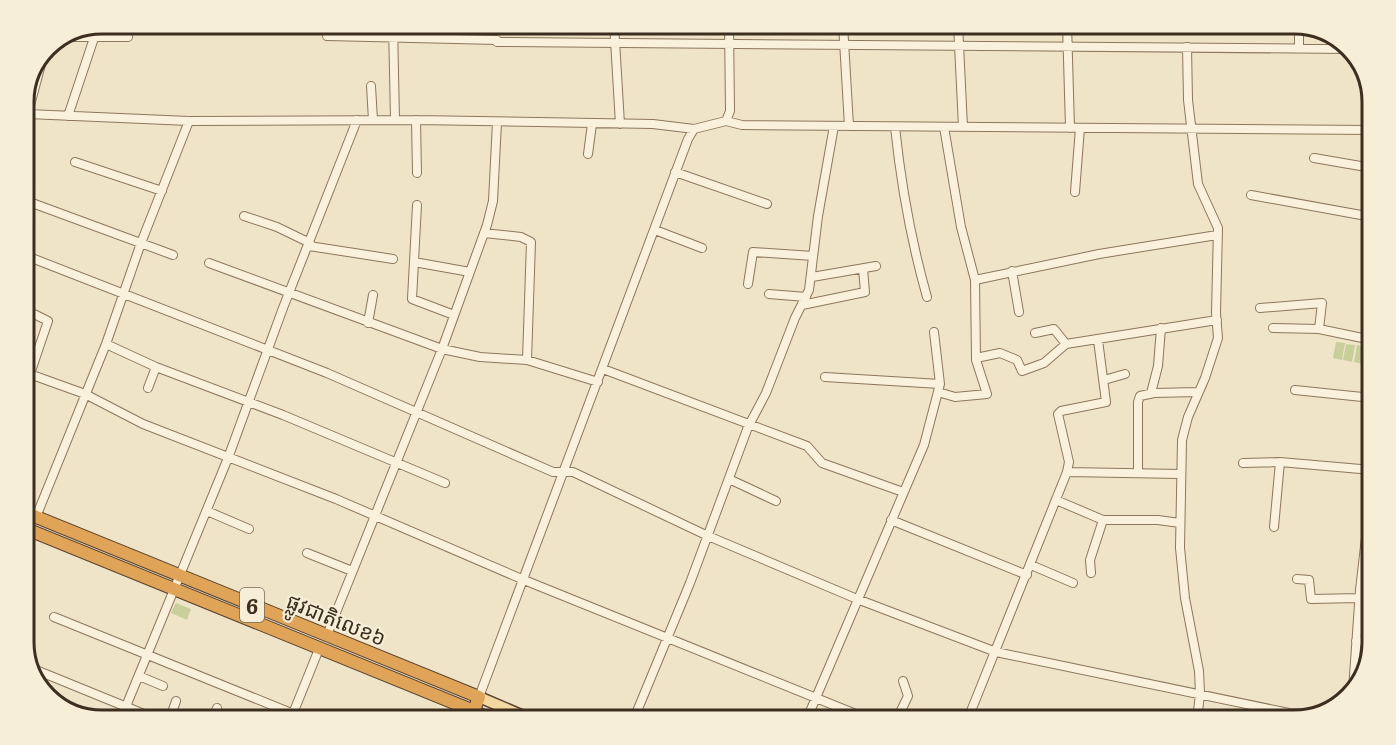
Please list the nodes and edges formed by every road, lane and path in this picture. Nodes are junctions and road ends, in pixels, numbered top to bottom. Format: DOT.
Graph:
graph roads {
  1 [pos="615,34"];
  2 [pos="730,34"];
  3 [pos="844,34"];
  4 [pos="958,34"];
  5 [pos="1067,34"];
  6 [pos="1299,35"];
  7 [pos="327,36"];
  8 [pos="128,37"];
  9 [pos="393,37"];
  10 [pos="84,38"];
  11 [pos="94,38"];
  12 [pos="615,42"];
  13 [pos="845,43"];
  14 [pos="730,44"];
  15 [pos="959,45"];
  16 [pos="1068,46"];
  17 [pos="1187,47"];
  18 [pos="1299,48"];
  19 [pos="1335,49"];
  20 [pos="371,86"];
  21 [pos="35,114"];
  22 [pos="68,116"];
  23 [pos="357,120"];
  24 [pos="373,120"];
  25 [pos="395,120"];
  26 [pos="416,120"];
  27 [pos="189,121"];
  28 [pos="726,121"];
  29 [pos="497,122"];
  30 [pos="592,124"];
  31 [pos="620,124"];
  32 [pos="834,126"];
  33 [pos="849,126"];
  34 [pos="894,127"];
  35 [pos="944,128"];
  36 [pos="963,128"];
  37 [pos="1075,128"];
  38 [pos="694,129"];
  39 [pos="1193,129"];
  40 [pos="1361,130"];
  41 [pos="588,154"];
  42 [pos="1314,158"];
  43 [pos="75,162"];
  44 [pos="1361,166"];
  45 [pos="675,172"];
  46 [pos="417,173"];
  47 [pos="162,191"];
  48 [pos="1075,192"];
  49 [pos="1251,195"];
  50 [pos="35,204"];
  51 [pos="767,204"];
  52 [pos="417,205"];
  53 [pos="1361,215"];
  54 [pos="244,216"];
  55 [pos="655,230"];
  56 [pos="484,233"];
  57 [pos="1217,235"];
  58 [pos="141,243"];
  59 [pos="309,244"];
  60 [pos="702,248"];
  61 [pos="173,255"];
  62 [pos="813,256"];
  63 [pos="35,259"];
  64 [pos="393,259"];
  65 [pos="414,262"];
  66 [pos="208,263"];
  67 [pos="876,266"];
  68 [pos="863,269"];
  69 [pos="1012,271"];
  70 [pos="470,272"];
  71 [pos="812,277"];
  72 [pos="975,280"];
  73 [pos="748,284"];
  74 [pos="124,294"];
  75 [pos="288,294"];
  76 [pos="769,294"];
  77 [pos="373,295"];
  78 [pos="927,297"];
  79 [pos="804,301"];
  80 [pos="1260,308"];
  81 [pos="1018,312"];
  82 [pos="35,314"];
  83 [pos="454,315"];
  84 [pos="1217,320"];
  85 [pos="368,322"];
  86 [pos="1161,328"];
  87 [pos="1273,328"];
  88 [pos="1319,329"];
  89 [pos="934,332"];
  90 [pos="1035,333"];
  91 [pos="1361,338"];
  92 [pos="1098,340"];
  93 [pos="106,344"];
  94 [pos="1066,344"];
  95 [pos="442,348"];
  96 [pos="269,350"];
  97 [pos="35,353"];
  98 [pos="976,357"];
  99 [pos="527,360"];
  100 [pos="156,367"];
  101 [pos="603,369"];
  102 [pos="1125,374"];
  103 [pos="35,376"];
  104 [pos="825,376"];
  105 [pos="1104,380"];
  106 [pos="598,382"];
  107 [pos="148,388"];
  108 [pos="939,388"];
  109 [pos="1295,390"];
  110 [pos="1198,392"];
  111 [pos="1151,393"];
  112 [pos="85,394"];
  113 [pos="1362,397"];
  114 [pos="249,402"];
  115 [pos="417,410"];
  116 [pos="748,426"];
  117 [pos="228,458"];
  118 [pos="396,462"];
  119 [pos="1280,462"];
  120 [pos="1243,463"];
  121 [pos="1362,469"];
  122 [pos="1138,471"];
  123 [pos="1067,472"];
  124 [pos="564,473"];
  125 [pos="1181,474"];
  126 [pos="729,479"];
  127 [pos="445,483"];
  128 [pos="903,492"];
  129 [pos="1056,500"];
  130 [pos="776,501"];
  131 [pos="35,503"];
  132 [pos="207,511"];
  133 [pos="35,516"];
  134 [pos="374,516"];
  135 [pos="891,520"];
  136 [pos="1103,520"];
  137 [pos="1180,523"];
  138 [pos="1274,527"];
  139 [pos="249,529"];
  140 [pos="35,532"];
  141 [pos="708,536"];
  142 [pos="307,553"];
  143 [pos="1031,565"];
  144 [pos="352,571"];
  145 [pos="1091,573"];
  146 [pos="1362,573"];
  147 [pos="1027,575"];
  148 [pos="182,576"];
  149 [pos="1297,579"];
  150 [pos="524,580"];
  151 [pos="1073,583"];
  152 [pos="175,589"];
  153 [pos="1359,598"];
  154 [pos="857,599"];
  155 [pos="54,616"];
  156 [pos="327,635"];
  157 [pos="669,637"];
  158 [pos="1356,641"];
  159 [pos="1362,641"];
  160 [pos="319,649"];
  161 [pos="996,652"];
  162 [pos="148,654"];
  163 [pos="41,672"];
  164 [pos="1354,674"];
  165 [pos="139,676"];
  166 [pos="903,681"];
  167 [pos="163,686"];
  168 [pos="1200,693"];
  169 [pos="479,697"];
  170 [pos="815,699"];
  171 [pos="176,701"];
  172 [pos="126,707"];
  173 [pos="125,710"];
  174 [pos="134,710"];
  175 [pos="173,710"];
  176 [pos="276,710"];
  177 [pos="295,710"];
  178 [pos="458,710"];
  179 [pos="474,710"];
  180 [pos="509,710"];
  181 [pos="638,710"];
  182 [pos="810,710"];
  183 [pos="844,710"];
  184 [pos="902,710"];
  185 [pos="972,710"];
  186 [pos="1198,710"];
  187 [pos="1276,710"];
  1 -- 12 [label="street"];
  2 -- 14 [label="street"];
  3 -- 13 [label="street"];
  4 -- 15 [label="street"];
  5 -- 16 [label="street"];
  6 -- 18 [label="street"];
  7 -- 9 [label="street"];
  8 -- 11 [label="street"];
  9 -- 12 [label="street"];
  9 -- 25 [label="street"];
  10 -- 11 [label="street"];
  11 -- 22 [label="street"];
  12 -- 14 [label="street"];
  12 -- 31 [label="street"];
  13 -- 14 [label="street"];
  13 -- 15 [label="street"];
  13 -- 33 [label="street"];
  14 -- 28 [label="street"];
  15 -- 16 [label="street"];
  15 -- 36 [label="street"];
  16 -- 17 [label="street"];
  16 -- 37 [label="street"];
  17 -- 18 [label="street"];
  17 -- 39 [label="street"];
  18 -- 19 [label="street"];
  20 -- 24 [label="street"];
  21 -- 22 [label="street"];
  22 -- 27 [label="street"];
  23 -- 24 [label="street"];
  23 -- 27 [label="street"];
  23 -- 59 [label="street"];
  24 -- 25 [label="street"];
  25 -- 26 [label="street"];
  26 -- 29 [label="street"];
  26 -- 46 [label="street"];
  27 -- 47 [label="street"];
  28 -- 32 [label="street"];
  28 -- 38 [label="street"];
  29 -- 30 [label="street"];
  29 -- 56 [label="street"];
  30 -- 31 [label="street"];
  30 -- 41 [label="street"];
  31 -- 38 [label="street"];
  32 -- 33 [label="street"];
  32 -- 62 [label="street"];
  33 -- 34 [label="street"];
  34 -- 35 [label="street"];
  34 -- 78 [label="street"];
  35 -- 36 [label="street"];
  35 -- 72 [label="street"];
  36 -- 37 [label="street"];
  37 -- 39 [label="street"];
  37 -- 48 [label="street"];
  38 -- 45 [label="street"];
  39 -- 40 [label="street"];
  39 -- 57 [label="street"];
  42 -- 44 [label="street"];
  43 -- 47 [label="street"];
  45 -- 51 [label="street"];
  45 -- 55 [label="street"];
  47 -- 58 [label="street"];
  49 -- 53 [label="street"];
  50 -- 58 [label="street"];
  52 -- 65 [label="street"];
  54 -- 59 [label="street"];
  55 -- 60 [label="street"];
  55 -- 101 [label="street"];
  56 -- 70 [label="street"];
  56 -- 99 [label="street"];
  57 -- 69 [label="street"];
  57 -- 84 [label="street"];
  58 -- 61 [label="street"];
  58 -- 74 [label="street"];
  59 -- 64 [label="street"];
  59 -- 75 [label="street"];
  62 -- 71 [label="street"];
  62 -- 73 [label="street"];
  63 -- 74 [label="street"];
  65 -- 70 [label="street"];
  65 -- 83 [label="street"];
  66 -- 75 [label="street"];
  67 -- 68 [label="street"];
  68 -- 71 [label="street"];
  68 -- 79 [label="street"];
  69 -- 72 [label="street"];
  69 -- 81 [label="street"];
  70 -- 83 [label="street"];
  71 -- 79 [label="street"];
  72 -- 98 [label="street"];
  74 -- 93 [label="street"];
  74 -- 96 [label="street"];
  75 -- 85 [label="street"];
  75 -- 96 [label="street"];
  76 -- 79 [label="street"];
  77 -- 85 [label="street"];
  79 -- 116 [label="street"];
  80 -- 88 [label="street"];
  82 -- 97 [label="street"];
  83 -- 95 [label="street"];
  84 -- 86 [label="street"];
  84 -- 110 [label="street"];
  85 -- 95 [label="street"];
  86 -- 92 [label="street"];
  86 -- 111 [label="street"];
  87 -- 88 [label="street"];
  88 -- 91 [label="street"];
  89 -- 108 [label="street"];
  90 -- 94 [label="street"];
  92 -- 94 [label="street"];
  92 -- 105 [label="street"];
  93 -- 100 [label="street"];
  93 -- 112 [label="street"];
  94 -- 98 [label="street"];
  95 -- 99 [label="street"];
  95 -- 115 [label="street"];
  96 -- 114 [label="street"];
  96 -- 115 [label="street"];
  98 -- 108 [label="street"];
  99 -- 106 [label="street"];
  100 -- 107 [label="street"];
  100 -- 114 [label="street"];
  101 -- 106 [label="street"];
  101 -- 116 [label="street"];
  102 -- 105 [label="street"];
  103 -- 112 [label="street"];
  104 -- 108 [label="street"];
  105 -- 123 [label="street"];
  106 -- 124 [label="street"];
  108 -- 128 [label="street"];
  109 -- 113 [label="street"];
  110 -- 111 [label="street"];
  110 -- 125 [label="street"];
  111 -- 122 [label="street"];
  112 -- 117 [label="street"];
  112 -- 131 [label="street"];
  114 -- 117 [label="street"];
  114 -- 118 [label="street"];
  115 -- 118 [label="street"];
  115 -- 124 [label="street"];
  116 -- 126 [label="street"];
  116 -- 128 [label="street"];
  117 -- 132 [label="street"];
  117 -- 134 [label="street"];
  118 -- 127 [label="street"];
  118 -- 134 [label="street"];
  119 -- 120 [label="street"];
  119 -- 121 [label="street"];
  119 -- 138 [label="street"];
  122 -- 123 [label="street"];
  122 -- 125 [label="street"];
  123 -- 129 [label="street"];
  124 -- 141 [label="street"];
  124 -- 150 [label="street"];
  125 -- 137 [label="street"];
  126 -- 130 [label="street"];
  126 -- 141 [label="street"];
  128 -- 135 [label="street"];
  129 -- 136 [label="street"];
  129 -- 143 [label="street"];
  132 -- 139 [label="street"];
  132 -- 148 [label="street"];
  133 -- 148 [label="highway, ផ្លូវជាតិលេខ៦ / 6"];
  134 -- 144 [label="street"];
  134 -- 150 [label="street"];
  135 -- 147 [label="street"];
  135 -- 154 [label="street"];
  136 -- 137 [label="street"];
  136 -- 145 [label="street"];
  137 -- 168 [label="street"];
  140 -- 152 [label="highway, ផ្លូវជាតិលេខ៦ / 6"];
  141 -- 154 [label="street"];
  141 -- 157 [label="street"];
  142 -- 144 [label="street"];
  143 -- 147 [label="street"];
  143 -- 151 [label="street"];
  144 -- 156 [label="street"];
  146 -- 153 [label="street"];
  147 -- 161 [label="street"];
  148 -- 152 [label="street"];
  148 -- 156 [label="highway, ផ្លូវជាតិលេខ៦ / 6"];
  149 -- 153 [label="street"];
  150 -- 157 [label="street"];
  150 -- 169 [label="street"];
  152 -- 160 [label="highway, ផ្លូវជាតិលេខ៦ / 6"];
  152 -- 162 [label="street"];
  153 -- 158 [label="street"];
  154 -- 161 [label="street"];
  154 -- 170 [label="street"];
  155 -- 162 [label="street"];
  156 -- 169 [label="highway, ផ្លូវជាតិលេខ៦ / 6"];
  157 -- 170 [label="street"];
  157 -- 181 [label="street"];
  158 -- 159 [label="street"];
  158 -- 164 [label="street"];
  160 -- 177 [label="street"];
  160 -- 178 [label="highway, ផ្លូវជាតិលេខ៦ / 6"];
  161 -- 168 [label="street"];
  161 -- 185 [label="street"];
  162 -- 165 [label="street"];
  162 -- 176 [label="street"];
  163 -- 172 [label="street"];
  165 -- 167 [label="street"];
  165 -- 172 [label="street"];
  166 -- 184 [label="street"];
  168 -- 186 [label="street"];
  168 -- 187 [label="street"];
  169 -- 179 [label="highway"];
  169 -- 180 [label="main road, ផ្លូវជាតិលេខ៦ / 6"];
  170 -- 182 [label="street"];
  170 -- 183 [label="street"];
  171 -- 175 [label="street"];
  172 -- 173 [label="street"];
  172 -- 174 [label="street"];
}
